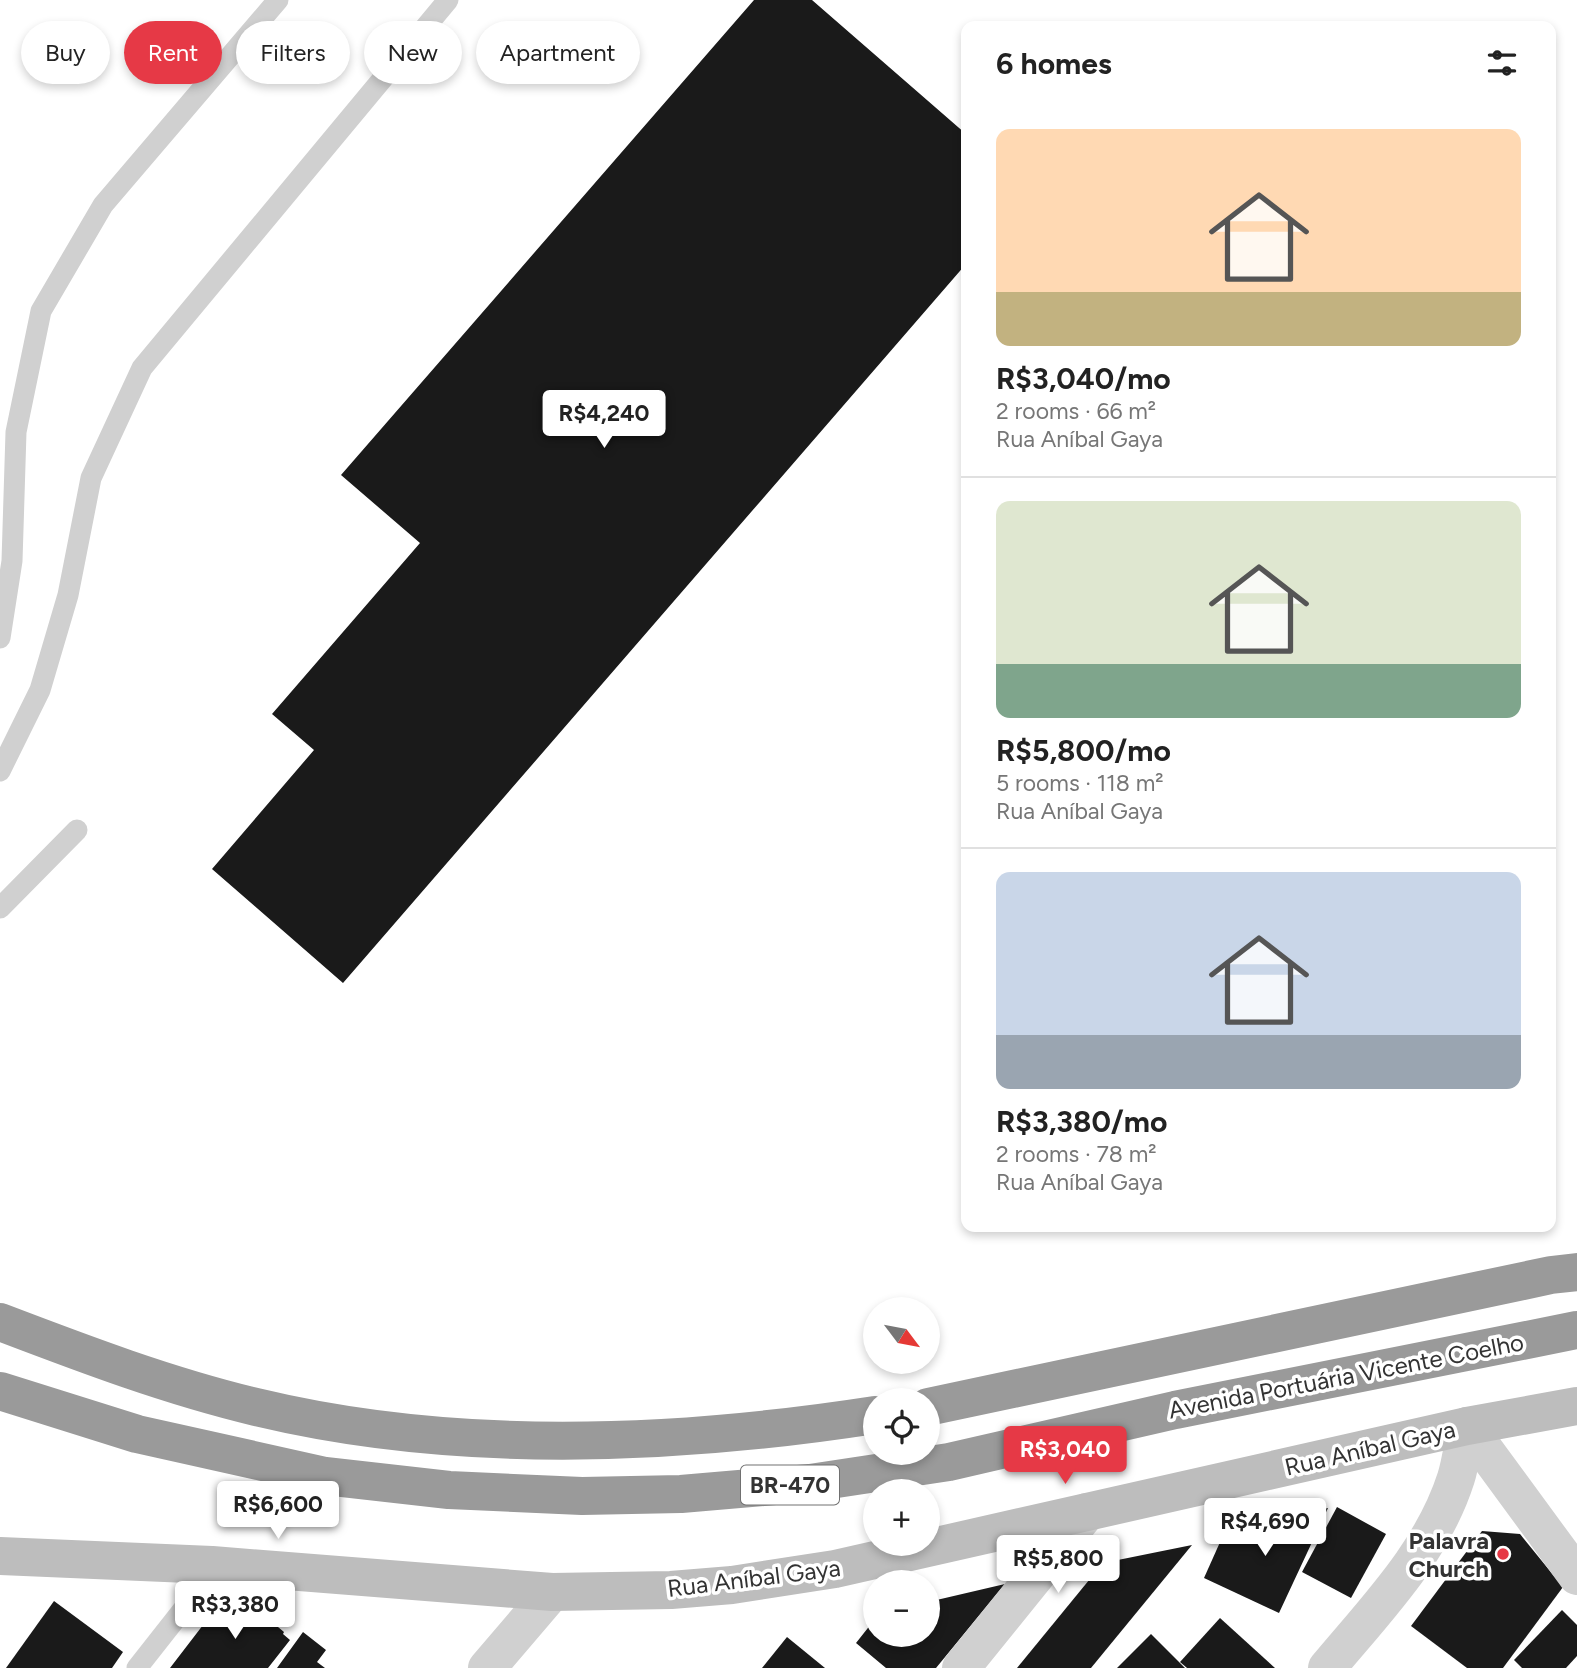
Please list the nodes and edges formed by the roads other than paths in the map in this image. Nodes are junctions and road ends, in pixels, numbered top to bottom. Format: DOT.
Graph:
graph roads {
  1 [pos="278,0"];
  2 [pos="448,0"];
  3 [pos="0,638"];
  4 [pos="0,771"];
  5 [pos="77,830"];
  6 [pos="0,908"];
  7 [pos="1577,1272"];
  8 [pos="0,1322"];
  9 [pos="1577,1330"];
  10 [pos="0,1391"];
  11 [pos="940,1404"];
  12 [pos="1577,1406"];
  13 [pos="863,1417"];
  14 [pos="1467,1426"];
  15 [pos="1087,1512"];
  16 [pos="0,1556"];
  17 [pos="212,1565"];
  18 [pos="1577,1576"];
  19 [pos="552,1592"];
  20 [pos="137,1668"];
  21 [pos="487,1668"];
  22 [pos="961,1668"];
  23 [pos="1327,1668"];
  1 -- 3 [label="lane"];
  2 -- 4 [label="lane"];
  5 -- 6 [label="lane"];
  7 -- 11 [label="highway"];
  8 -- 13 [label="highway, BR-470"];
  9 -- 10 [label="highway, Avenida Portuária Vicente Coelho / BR-470"];
  12 -- 14 [label="main road, Rua Aníbal Gaya"];
  14 -- 15 [label="main road, Rua Aníbal Gaya"];
  14 -- 18 [label="street"];
  14 -- 23 [label="street"];
  15 -- 19 [label="main road, Rua Aníbal Gaya"];
  15 -- 22 [label="street"];
  16 -- 17 [label="main road, Rua Aníbal Gaya"];
  17 -- 19 [label="main road, Rua Aníbal Gaya"];
  17 -- 20 [label="lane"];
  19 -- 21 [label="street"];
}
